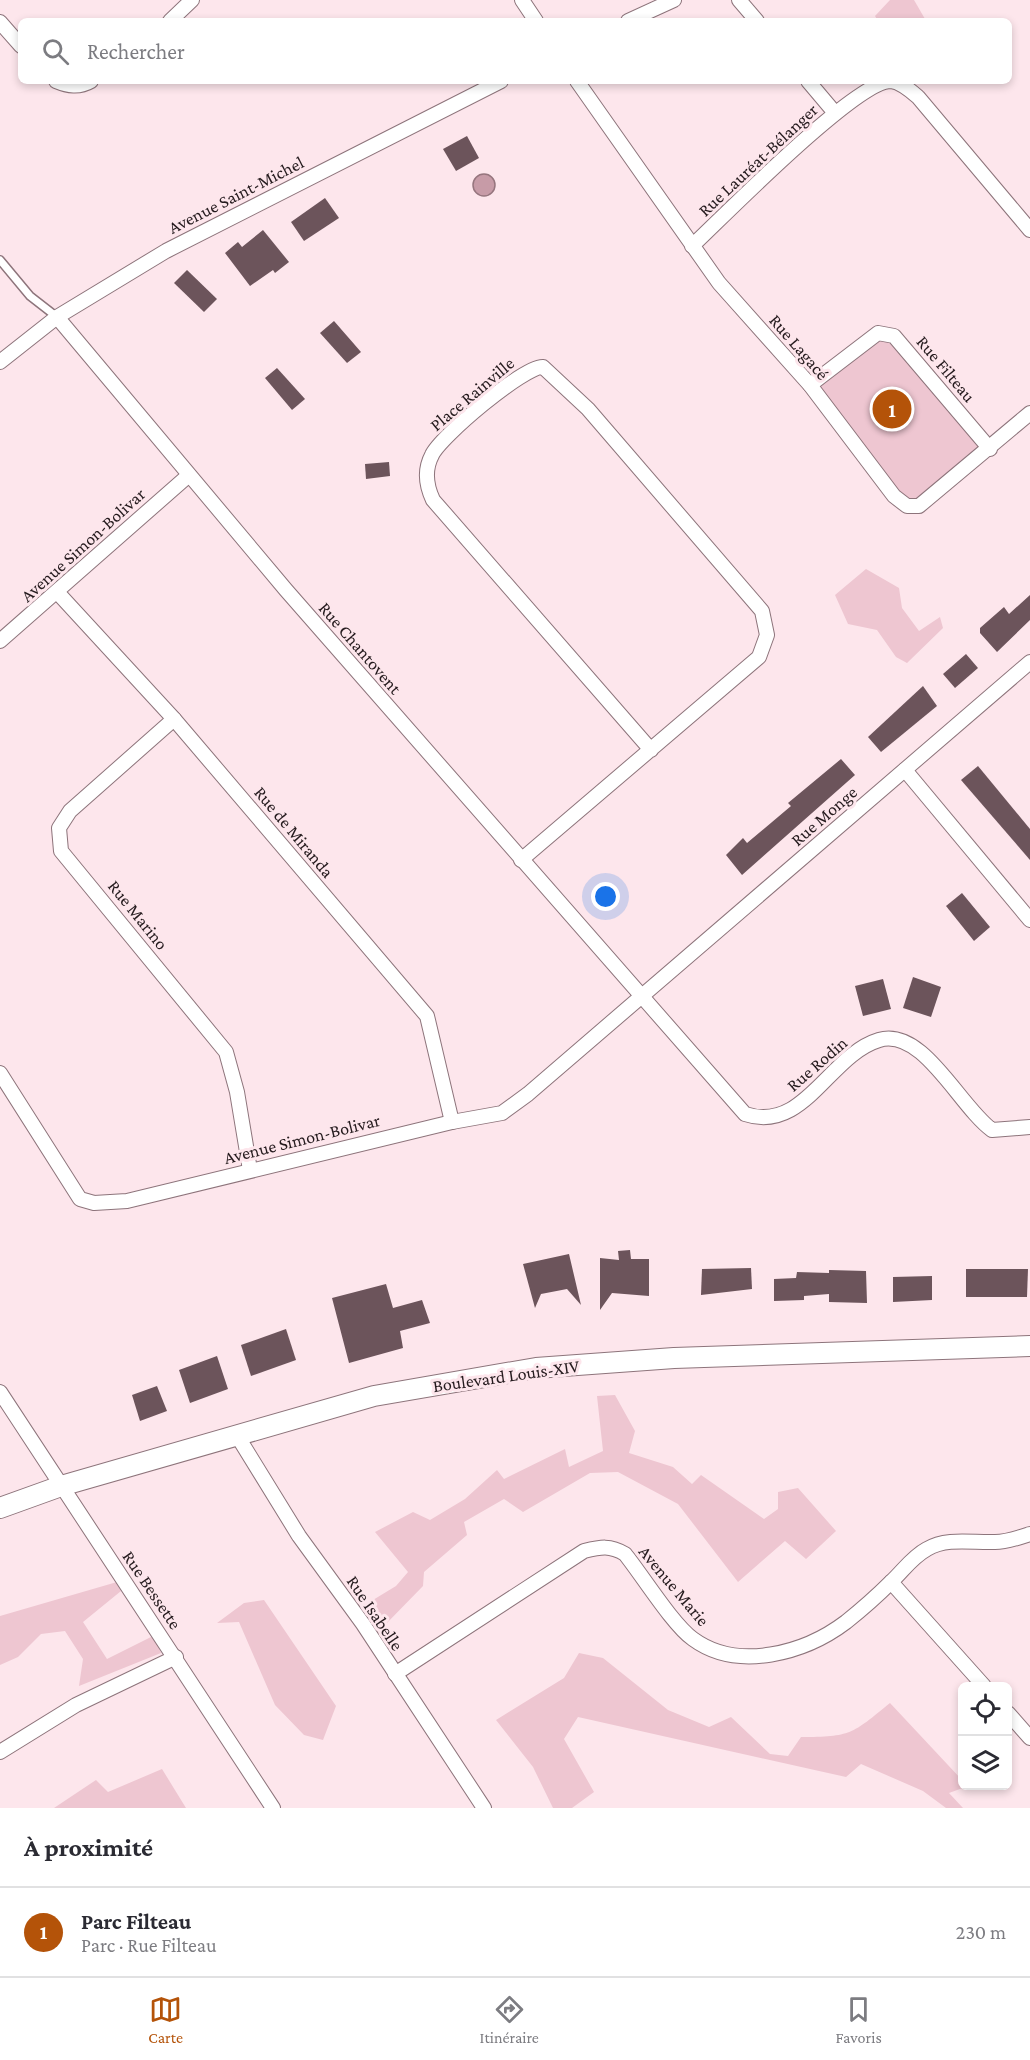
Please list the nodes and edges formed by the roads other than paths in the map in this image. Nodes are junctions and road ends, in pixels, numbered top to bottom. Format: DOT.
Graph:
graph roads {
  1 [pos="192,0"];
  2 [pos="522,0"];
  3 [pos="674,0"];
  4 [pos="739,0"];
  5 [pos="173,18"];
  6 [pos="534,18"];
  7 [pos="635,18"];
  8 [pos="754,18"];
  9 [pos="0,22"];
  10 [pos="18,43"];
  11 [pos="66,84"];
  12 [pos="86,84"];
  13 [pos="495,84"];
  14 [pos="580,84"];
  15 [pos="811,84"];
  16 [pos="879,84"];
  17 [pos="900,84"];
  18 [pos="835,113"];
  19 [pos="1030,230"];
  20 [pos="692,246"];
  21 [pos="0,260"];
  22 [pos="57,317"];
  23 [pos="0,362"];
  24 [pos="810,385"];
  25 [pos="1030,413"];
  26 [pos="990,449"];
  27 [pos="189,475"];
  28 [pos="58,593"];
  29 [pos="0,642"];
  30 [pos="1030,662"];
  31 [pos="174,719"];
  32 [pos="651,750"];
  33 [pos="905,770"];
  34 [pos="521,860"];
  35 [pos="1030,920"];
  36 [pos="641,997"];
  37 [pos="0,1073"];
  38 [pos="452,1122"];
  39 [pos="1030,1127"];
  40 [pos="250,1170"];
  41 [pos="1030,1346"];
  42 [pos="0,1392"];
  43 [pos="238,1437"];
  44 [pos="61,1486"];
  45 [pos="0,1508"];
  46 [pos="1030,1534"];
  47 [pos="891,1582"];
  48 [pos="176,1658"];
  49 [pos="395,1674"];
  50 [pos="980,1682"];
  51 [pos="1012,1718"];
  52 [pos="1030,1738"];
  53 [pos="0,1752"];
  54 [pos="273,1808"];
  55 [pos="484,1808"];
  1 -- 5 [label="street"];
  2 -- 6 [label="street"];
  3 -- 7 [label="street"];
  4 -- 8 [label="street"];
  9 -- 10 [label="street"];
  11 -- 12 [label="street"];
  13 -- 22 [label="street, Avenue Saint-Michel"];
  14 -- 20 [label="street, Rue Lagacé"];
  15 -- 18 [label="street"];
  16 -- 18 [label="street, Rue Lauréat-Bélanger"];
  17 -- 19 [label="street, Rue Lauréat-Bélanger"];
  18 -- 20 [label="street, Rue Lauréat-Bélanger"];
  20 -- 24 [label="street, Rue Lagacé"];
  21 -- 22 [label="lane"];
  22 -- 23 [label="street, Avenue Saint-Michel"];
  22 -- 27 [label="street, Rue Chantovent"];
  24 -- 26 [label="street, Rue Filteau"];
  24 -- 26 [label="street, Rue Lagacé"];
  25 -- 26 [label="street, Rue Lagacé"];
  27 -- 28 [label="street, Avenue Simon-Bolivar"];
  27 -- 34 [label="street, Rue Chantovent"];
  28 -- 29 [label="street, Avenue Simon-Bolivar"];
  28 -- 31 [label="street, Rue de Miranda"];
  30 -- 33 [label="street, Rue Monge"];
  31 -- 38 [label="street, Rue de Miranda"];
  31 -- 40 [label="street, Rue Marino"];
  32 -- 32 [label="street, Place Rainville"];
  32 -- 34 [label="street, Place Rainville"];
  33 -- 35 [label="street"];
  33 -- 36 [label="street, Rue Monge"];
  34 -- 36 [label="street, Rue Chantovent"];
  36 -- 38 [label="street, Avenue Simon-Bolivar"];
  36 -- 39 [label="street, Rue Rodin"];
  37 -- 40 [label="street, Avenue Simon-Bolivar"];
  38 -- 40 [label="street, Avenue Simon-Bolivar"];
  41 -- 43 [label="main road, Boulevard Louis-XIV"];
  42 -- 44 [label="street, Rue Bessette"];
  43 -- 44 [label="main road, Boulevard Louis-XIV"];
  43 -- 49 [label="street, Rue Isabelle"];
  44 -- 45 [label="main road, Boulevard Louis-XIV"];
  44 -- 48 [label="street, Rue Bessette"];
  46 -- 47 [label="street, Avenue Marie"];
  47 -- 49 [label="street, Avenue Marie"];
  47 -- 50 [label="street"];
  48 -- 53 [label="street"];
  48 -- 54 [label="street, Rue Bessette"];
  49 -- 55 [label="street, Rue Isabelle"];
  51 -- 52 [label="street"];
}
